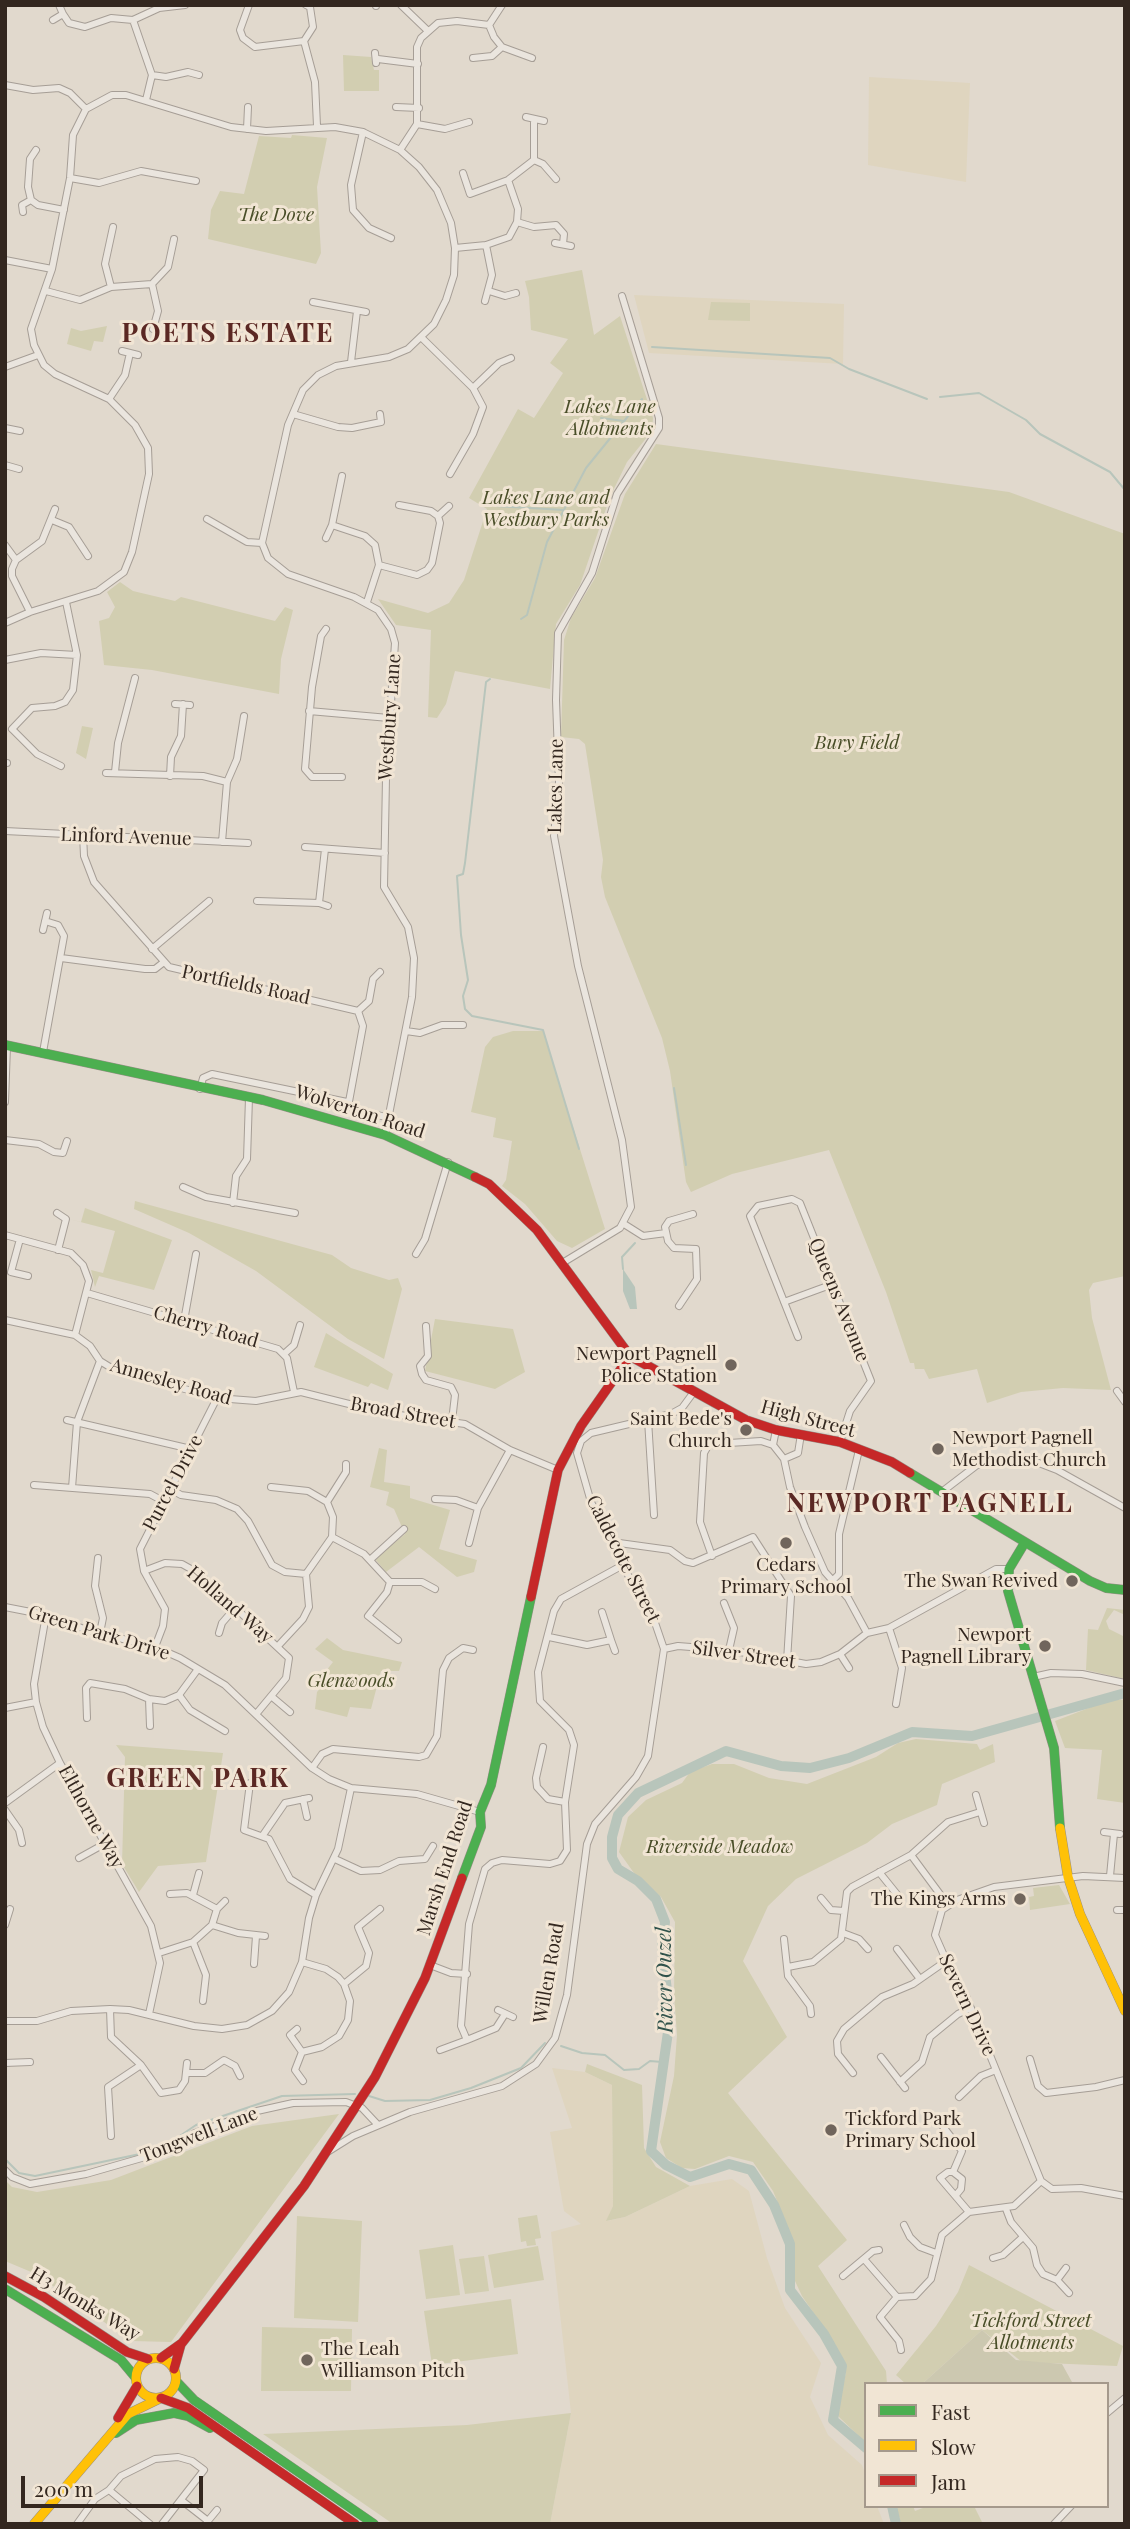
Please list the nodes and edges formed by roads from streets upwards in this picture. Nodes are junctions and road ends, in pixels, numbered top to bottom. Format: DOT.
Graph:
graph roads {
  1 [pos="59,5"];
  2 [pos="185,5"];
  3 [pos="248,5"];
  4 [pos="306,5"];
  5 [pos="401,5"];
  6 [pos="502,5"];
  7 [pos="63,14"];
  8 [pos="52,20"];
  9 [pos="133,20"];
  10 [pos="489,25"];
  11 [pos="427,30"];
  12 [pos="304,41"];
  13 [pos="502,47"];
  14 [pos="376,58"];
  15 [pos="473,58"];
  16 [pos="532,58"];
  17 [pos="418,64"];
  18 [pos="152,75"];
  19 [pos="200,75"];
  20 [pos="5,85"];
  21 [pos="146,100"];
  22 [pos="248,107"];
  23 [pos="396,107"];
  24 [pos="419,108"];
  25 [pos="86,109"];
  26 [pos="526,117"];
  27 [pos="534,119"];
  28 [pos="544,121"];
  29 [pos="469,122"];
  30 [pos="417,124"];
  31 [pos="317,126"];
  32 [pos="247,130"];
  33 [pos="363,132"];
  34 [pos="36,150"];
  35 [pos="400,150"];
  36 [pos="534,160"];
  37 [pos="187,170"];
  38 [pos="463,173"];
  39 [pos="70,178"];
  40 [pos="185,178"];
  41 [pos="556,179"];
  42 [pos="508,180"];
  43 [pos="196,181"];
  44 [pos="31,200"];
  45 [pos="64,210"];
  46 [pos="23,212"];
  47 [pos="517,222"];
  48 [pos="113,227"];
  49 [pos="391,238"];
  50 [pos="174,239"];
  51 [pos="555,243"];
  52 [pos="563,244"];
  53 [pos="485,245"];
  54 [pos="571,246"];
  55 [pos="455,248"];
  56 [pos="5,260"];
  57 [pos="52,268"];
  58 [pos="152,285"];
  59 [pos="111,287"];
  60 [pos="46,291"];
  61 [pos="489,291"];
  62 [pos="516,293"];
  63 [pos="622,296"];
  64 [pos="485,301"];
  65 [pos="313,302"];
  66 [pos="357,310"];
  67 [pos="366,312"];
  68 [pos="153,329"];
  69 [pos="422,338"];
  70 [pos="130,353"];
  71 [pos="38,355"];
  72 [pos="511,358"];
  73 [pos="351,362"];
  74 [pos="5,367"];
  75 [pos="473,388"];
  76 [pos="109,400"];
  77 [pos="293,414"];
  78 [pos="380,414"];
  79 [pos="5,428"];
  80 [pos="20,431"];
  81 [pos="5,466"];
  82 [pos="19,469"];
  83 [pos="450,474"];
  84 [pos="342,476"];
  85 [pos="400,505"];
  86 [pos="449,506"];
  87 [pos="54,509"];
  88 [pos="438,516"];
  89 [pos="207,519"];
  90 [pos="52,520"];
  91 [pos="332,525"];
  92 [pos="326,538"];
  93 [pos="262,543"];
  94 [pos="5,545"];
  95 [pos="92,545"];
  96 [pos="16,559"];
  97 [pos="379,565"];
  98 [pos="66,602"];
  99 [pos="368,602"];
  100 [pos="30,612"];
  101 [pos="5,623"];
  102 [pos="326,629"];
  103 [pos="78,655"];
  104 [pos="5,660"];
  105 [pos="137,683"];
  106 [pos="183,704"];
  107 [pos="309,711"];
  108 [pos="389,718"];
  109 [pos="247,721"];
  110 [pos="9,729"];
  111 [pos="61,766"];
  112 [pos="115,772"];
  113 [pos="106,773"];
  114 [pos="170,776"];
  115 [pos="342,777"];
  116 [pos="227,782"];
  117 [pos="5,831"];
  118 [pos="82,834"];
  119 [pos="222,842"];
  120 [pos="248,843"];
  121 [pos="305,847"];
  122 [pos="325,849"];
  123 [pos="384,853"];
  124 [pos="209,901"];
  125 [pos="257,901"];
  126 [pos="319,903"];
  127 [pos="328,906"];
  128 [pos="47,913"];
  129 [pos="45,922"];
  130 [pos="43,930"];
  131 [pos="152,949"];
  132 [pos="61,958"];
  133 [pos="164,962"];
  134 [pos="380,972"];
  135 [pos="358,1011"];
  136 [pos="463,1025"];
  137 [pos="406,1031"];
  138 [pos="6,1046"];
  139 [pos="43,1052"];
  140 [pos="200,1089"];
  141 [pos="249,1098"];
  142 [pos="5,1102"];
  143 [pos="347,1102"];
  144 [pos="389,1118"];
  145 [pos="385,1135"];
  146 [pos="5,1140"];
  147 [pos="67,1141"];
  148 [pos="449,1162"];
  149 [pos="183,1186"];
  150 [pos="233,1203"];
  151 [pos="57,1213"];
  152 [pos="295,1213"];
  153 [pos="694,1214"];
  154 [pos="624,1224"];
  155 [pos="666,1233"];
  156 [pos="5,1235"];
  157 [pos="20,1239"];
  158 [pos="58,1250"];
  159 [pos="196,1254"];
  160 [pos="416,1254"];
  161 [pos="564,1262"];
  162 [pos="28,1276"];
  163 [pos="833,1284"];
  164 [pos="87,1293"];
  165 [pos="784,1302"];
  166 [pos="679,1306"];
  167 [pos="5,1320"];
  168 [pos="184,1321"];
  169 [pos="300,1325"];
  170 [pos="426,1326"];
  171 [pos="75,1335"];
  172 [pos="798,1337"];
  173 [pos="284,1353"];
  174 [pos="630,1356"];
  175 [pos="100,1361"];
  176 [pos="1117,1391"];
  177 [pos="294,1392"];
  178 [pos="307,1393"];
  179 [pos="693,1393"];
  180 [pos="217,1398"];
  181 [pos="1125,1402"];
  182 [pos="67,1420"];
  183 [pos="648,1420"];
  184 [pos="452,1421"];
  185 [pos="77,1422"];
  186 [pos="776,1430"];
  187 [pos="801,1434"];
  188 [pos="840,1441"];
  189 [pos="773,1445"];
  190 [pos="191,1449"];
  191 [pos="509,1450"];
  192 [pos="859,1450"];
  193 [pos="784,1459"];
  194 [pos="346,1464"];
  195 [pos="558,1471"];
  196 [pos="34,1485"];
  197 [pos="271,1487"];
  198 [pos="72,1488"];
  199 [pos="170,1489"];
  200 [pos="943,1491"];
  201 [pos="435,1499"];
  202 [pos="163,1501"];
  203 [pos="327,1502"];
  204 [pos="478,1508"];
  205 [pos="1125,1508"];
  206 [pos="654,1515"];
  207 [pos="404,1529"];
  208 [pos="332,1537"];
  209 [pos="612,1542"];
  210 [pos="469,1543"];
  211 [pos="1024,1544"];
  212 [pos="712,1556"];
  213 [pos="98,1558"];
  214 [pos="371,1559"];
  215 [pos="623,1565"];
  216 [pos="1009,1569"];
  217 [pos="144,1571"];
  218 [pos="306,1574"];
  219 [pos="833,1580"];
  220 [pos="390,1582"];
  221 [pos="435,1589"];
  222 [pos="1125,1590"];
  223 [pos="724,1603"];
  224 [pos="5,1607"];
  225 [pos="235,1608"];
  226 [pos="602,1612"];
  227 [pos="46,1615"];
  228 [pos="368,1616"];
  229 [pos="362,1625"];
  230 [pos="890,1628"];
  231 [pos="100,1633"];
  232 [pos="219,1633"];
  233 [pos="867,1633"];
  234 [pos="549,1637"];
  235 [pos="398,1640"];
  236 [pos="611,1640"];
  237 [pos="278,1646"];
  238 [pos="155,1647"];
  239 [pos="664,1649"];
  240 [pos="473,1650"];
  241 [pos="729,1650"];
  242 [pos="615,1651"];
  243 [pos="840,1654"];
  244 [pos="787,1661"];
  245 [pos="849,1668"];
  246 [pos="198,1669"];
  247 [pos="1034,1681"];
  248 [pos="1125,1682"];
  249 [pos="179,1695"];
  250 [pos="271,1696"];
  251 [pos="149,1699"];
  252 [pos="36,1702"];
  253 [pos="896,1704"];
  254 [pos="5,1708"];
  255 [pos="290,1712"];
  256 [pos="257,1713"];
  257 [pos="88,1718"];
  258 [pos="150,1726"];
  259 [pos="225,1731"];
  260 [pos="543,1747"];
  261 [pos="60,1763"];
  262 [pos="312,1768"];
  263 [pos="250,1783"];
  264 [pos="351,1788"];
  265 [pos="976,1795"];
  266 [pos="5,1802"];
  267 [pos="565,1802"];
  268 [pos="5,1810"];
  269 [pos="480,1812"];
  270 [pos="980,1812"];
  271 [pos="307,1816"];
  272 [pos="984,1823"];
  273 [pos="595,1825"];
  274 [pos="235,1829"];
  275 [pos="244,1830"];
  276 [pos="1104,1832"];
  277 [pos="263,1835"];
  278 [pos="22,1843"];
  279 [pos="106,1843"];
  280 [pos="433,1846"];
  281 [pos="911,1854"];
  282 [pos="79,1858"];
  283 [pos="335,1858"];
  284 [pos="879,1872"];
  285 [pos="199,1873"];
  286 [pos="1110,1876"];
  287 [pos="1068,1877"];
  288 [pos="1125,1878"];
  289 [pos="170,1894"];
  290 [pos="193,1895"];
  291 [pos="316,1895"];
  292 [pos="821,1898"];
  293 [pos="901,1898"];
  294 [pos="225,1901"];
  295 [pos="948,1905"];
  296 [pos="10,1909"];
  297 [pos="217,1909"];
  298 [pos="380,1909"];
  299 [pos="844,1911"];
  300 [pos="351,1924"];
  301 [pos="5,1925"];
  302 [pos="212,1925"];
  303 [pos="358,1927"];
  304 [pos="843,1933"];
  305 [pos="256,1936"];
  306 [pos="265,1936"];
  307 [pos="784,1940"];
  308 [pos="194,1942"];
  309 [pos="868,1949"];
  310 [pos="897,1949"];
  311 [pos="159,1953"];
  312 [pos="946,1961"];
  313 [pos="302,1962"];
  314 [pos="254,1964"];
  315 [pos="430,1965"];
  316 [pos="788,1967"];
  317 [pos="467,1974"];
  318 [pos="920,1979"];
  319 [pos="344,1984"];
  320 [pos="203,2001"];
  321 [pos="1124,2006"];
  322 [pos="971,2008"];
  323 [pos="110,2009"];
  324 [pos="498,2010"];
  325 [pos="149,2014"];
  326 [pos="506,2014"];
  327 [pos="811,2014"];
  328 [pos="513,2017"];
  329 [pos="5,2021"];
  330 [pos="297,2029"];
  331 [pos="467,2040"];
  332 [pos="440,2050"];
  333 [pos="302,2052"];
  334 [pos="881,2057"];
  335 [pos="1030,2059"];
  336 [pos="30,2062"];
  337 [pos="5,2063"];
  338 [pos="187,2063"];
  339 [pos="141,2065"];
  340 [pos="996,2070"];
  341 [pos="186,2073"];
  342 [pos="853,2073"];
  343 [pos="240,2076"];
  344 [pos="1125,2080"];
  345 [pos="303,2081"];
  346 [pos="959,2097"];
  347 [pos="357,2105"];
  348 [pos="933,2119"];
  349 [pos="378,2125"];
  350 [pos="111,2136"];
  351 [pos="328,2151"];
  352 [pos="5,2170"];
  353 [pos="953,2172"];
  354 [pos="1041,2180"];
  355 [pos="956,2195"];
  356 [pos="1125,2196"];
  357 [pos="1006,2208"];
  358 [pos="969,2212"];
  359 [pos="904,2225"];
  360 [pos="1023,2237"];
  361 [pos="879,2250"];
  362 [pos="936,2253"];
  363 [pos="993,2258"];
  364 [pos="864,2259"];
  365 [pos="1066,2268"];
  366 [pos="5,2276"];
  367 [pos="843,2276"];
  368 [pos="1057,2280"];
  369 [pos="5,2289"];
  370 [pos="1069,2293"];
  371 [pos="897,2297"];
  372 [pos="182,2343"];
  373 [pos="901,2350"];
  374 [pos="161,2358"];
  375 [pos="148,2360"];
  376 [pos="174,2369"];
  377 [pos="176,2381"];
  378 [pos="137,2382"];
  379 [pos="161,2398"];
  380 [pos="1125,2398"];
  381 [pos="1109,2411"];
  382 [pos="232,2439"];
  383 [pos="106,2440"];
  384 [pos="109,2490"];
  385 [pos="181,2500"];
  386 [pos="1069,2508"];
  387 [pos="218,2510"];
  388 [pos="141,2521"];
  389 [pos="207,2522"];
  390 [pos="28,2524"];
  391 [pos="34,2524"];
  392 [pos="77,2524"];
  393 [pos="150,2524"];
  394 [pos="162,2524"];
  395 [pos="355,2524"];
  396 [pos="374,2524"];
  397 [pos="1054,2524"];
  1 -- 7 [label="street"];
  2 -- 9 [label="street"];
  3 -- 12 [label="street"];
  4 -- 12 [label="street"];
  5 -- 11 [label="street"];
  6 -- 10 [label="street"];
  7 -- 8 [label="street"];
  7 -- 9 [label="street"];
  9 -- 18 [label="street"];
  10 -- 11 [label="street"];
  10 -- 13 [label="street"];
  11 -- 17 [label="street"];
  12 -- 31 [label="street"];
  13 -- 15 [label="street"];
  13 -- 16 [label="street"];
  14 -- 17 [label="street"];
  17 -- 24 [label="street"];
  18 -- 19 [label="street"];
  18 -- 21 [label="street"];
  20 -- 25 [label="street"];
  21 -- 25 [label="street"];
  21 -- 32 [label="street"];
  22 -- 32 [label="street"];
  23 -- 24 [label="street"];
  24 -- 30 [label="street"];
  25 -- 39 [label="street"];
  26 -- 27 [label="street"];
  27 -- 28 [label="street"];
  27 -- 36 [label="street"];
  29 -- 30 [label="street"];
  30 -- 35 [label="street"];
  31 -- 32 [label="street"];
  31 -- 33 [label="street"];
  33 -- 35 [label="street"];
  33 -- 49 [label="street"];
  34 -- 44 [label="street"];
  35 -- 55 [label="street"];
  36 -- 41 [label="street"];
  36 -- 42 [label="street"];
  37 -- 40 [label="street"];
  38 -- 42 [label="street"];
  39 -- 40 [label="street"];
  39 -- 45 [label="street"];
  40 -- 43 [label="street"];
  42 -- 47 [label="street"];
  44 -- 45 [label="street"];
  44 -- 46 [label="street"];
  45 -- 57 [label="street"];
  47 -- 52 [label="street"];
  47 -- 53 [label="street"];
  48 -- 59 [label="street"];
  50 -- 58 [label="street"];
  51 -- 52 [label="street"];
  52 -- 54 [label="street"];
  53 -- 55 [label="street"];
  53 -- 61 [label="street"];
  55 -- 69 [label="street"];
  56 -- 57 [label="street"];
  57 -- 60 [label="street"];
  58 -- 59 [label="street"];
  58 -- 68 [label="street"];
  59 -- 60 [label="street"];
  60 -- 71 [label="street"];
  61 -- 62 [label="street"];
  61 -- 64 [label="street"];
  63 -- 154 [label="street, Lakes Lane"];
  65 -- 66 [label="street"];
  66 -- 67 [label="street"];
  66 -- 73 [label="street"];
  69 -- 73 [label="street"];
  69 -- 75 [label="street"];
  70 -- 76 [label="street"];
  71 -- 74 [label="street"];
  71 -- 76 [label="street"];
  72 -- 75 [label="street"];
  73 -- 77 [label="street"];
  75 -- 83 [label="street"];
  76 -- 98 [label="street"];
  77 -- 78 [label="street"];
  77 -- 93 [label="street"];
  79 -- 80 [label="street"];
  81 -- 82 [label="street"];
  84 -- 91 [label="street"];
  85 -- 88 [label="street"];
  86 -- 88 [label="street"];
  87 -- 90 [label="street"];
  88 -- 97 [label="street"];
  89 -- 93 [label="street"];
  90 -- 95 [label="street"];
  90 -- 96 [label="street"];
  91 -- 92 [label="street"];
  91 -- 97 [label="street"];
  93 -- 99 [label="street"];
  94 -- 96 [label="street"];
  96 -- 100 [label="street"];
  97 -- 99 [label="street"];
  98 -- 100 [label="street"];
  98 -- 103 [label="street"];
  99 -- 108 [label="street, Westbury Lane"];
  100 -- 101 [label="street"];
  102 -- 107 [label="street"];
  103 -- 104 [label="street"];
  103 -- 110 [label="street"];
  105 -- 112 [label="street"];
  106 -- 114 [label="street"];
  107 -- 108 [label="street"];
  107 -- 115 [label="street"];
  108 -- 123 [label="street, Westbury Lane"];
  109 -- 116 [label="street"];
  110 -- 111 [label="street"];
  112 -- 113 [label="street"];
  112 -- 114 [label="street"];
  114 -- 116 [label="street"];
  116 -- 119 [label="street"];
  117 -- 118 [label="street, Linford Avenue"];
  118 -- 119 [label="street, Linford Avenue"];
  118 -- 131 [label="street, Portfields Road"];
  119 -- 120 [label="street, Linford Avenue"];
  121 -- 122 [label="street"];
  122 -- 123 [label="street"];
  122 -- 126 [label="street"];
  123 -- 137 [label="street, Westbury Lane"];
  124 -- 131 [label="street"];
  125 -- 126 [label="street"];
  126 -- 127 [label="street"];
  128 -- 129 [label="street"];
  129 -- 130 [label="street"];
  129 -- 132 [label="street"];
  131 -- 133 [label="street, Portfields Road"];
  132 -- 133 [label="street"];
  132 -- 139 [label="street"];
  133 -- 135 [label="street, Portfields Road"];
  134 -- 135 [label="street"];
  135 -- 143 [label="street"];
  136 -- 137 [label="street"];
  137 -- 144 [label="street, Westbury Lane"];
  138 -- 139 [label="street, Wolverton Road"];
  138 -- 142 [label="street"];
  139 -- 140 [label="street, Wolverton Road"];
  140 -- 141 [label="street, Wolverton Road"];
  140 -- 143 [label="street, Wolverton Road"];
  141 -- 145 [label="street, Wolverton Road"];
  141 -- 150 [label="street"];
  143 -- 144 [label="street"];
  144 -- 145 [label="street, Westbury Lane"];
  145 -- 148 [label="street, Wolverton Road"];
  146 -- 147 [label="street"];
  148 -- 160 [label="street"];
  148 -- 161 [label="street, Wolverton Road"];
  149 -- 150 [label="street"];
  150 -- 152 [label="street"];
  151 -- 158 [label="street"];
  153 -- 155 [label="street"];
  154 -- 155 [label="street"];
  154 -- 161 [label="street"];
  155 -- 166 [label="street"];
  156 -- 157 [label="street"];
  157 -- 158 [label="street"];
  157 -- 162 [label="street"];
  158 -- 164 [label="street"];
  159 -- 168 [label="street"];
  161 -- 174 [label="street, Wolverton Road"];
  163 -- 165 [label="street"];
  163 -- 165 [label="street, Queens Avenue"];
  163 -- 188 [label="street, Queens Avenue"];
  164 -- 168 [label="street, Cherry Road"];
  164 -- 171 [label="street"];
  165 -- 172 [label="street"];
  167 -- 171 [label="street"];
  168 -- 173 [label="street, Cherry Road"];
  169 -- 173 [label="street"];
  170 -- 184 [label="street"];
  171 -- 175 [label="street, Annesley Road"];
  173 -- 177 [label="street, Cherry Road"];
  174 -- 179 [label="street, High Street"];
  174 -- 195 [label="street, Marsh End Road"];
  175 -- 180 [label="street, Annesley Road"];
  175 -- 185 [label="street"];
  176 -- 181 [label="street"];
  177 -- 178 [label="street, Annesley Road"];
  177 -- 180 [label="street, Annesley Road"];
  178 -- 184 [label="street, Broad Street"];
  179 -- 183 [label="street"];
  179 -- 186 [label="street, High Street"];
  180 -- 190 [label="street, Purcel Drive"];
  182 -- 185 [label="street"];
  183 -- 206 [label="street"];
  183 -- 209 [label="street, Caldecote Street"];
  184 -- 191 [label="street, Broad Street"];
  185 -- 190 [label="street"];
  185 -- 198 [label="street"];
  186 -- 187 [label="street, High Street"];
  186 -- 189 [label="street"];
  187 -- 188 [label="street, High Street"];
  187 -- 193 [label="street"];
  188 -- 192 [label="street, High Street"];
  189 -- 193 [label="street"];
  189 -- 212 [label="street"];
  190 -- 199 [label="street, Purcel Drive"];
  191 -- 195 [label="street, Broad Street"];
  191 -- 204 [label="street"];
  192 -- 200 [label="street, High Street"];
  192 -- 219 [label="street"];
  193 -- 219 [label="street"];
  194 -- 203 [label="street"];
  195 -- 269 [label="street, Marsh End Road"];
  196 -- 198 [label="street"];
  197 -- 203 [label="street"];
  198 -- 202 [label="street"];
  199 -- 202 [label="street, Purcel Drive"];
  199 -- 218 [label="street"];
  200 -- 205 [label="street"];
  200 -- 211 [label="street, High Street"];
  201 -- 204 [label="street"];
  202 -- 217 [label="street, Purcel Drive"];
  203 -- 208 [label="street"];
  204 -- 210 [label="street"];
  207 -- 214 [label="street"];
  208 -- 214 [label="street"];
  208 -- 218 [label="street"];
  209 -- 212 [label="street"];
  209 -- 215 [label="street, Caldecote Street"];
  211 -- 216 [label="street"];
  211 -- 222 [label="street, High Street"];
  212 -- 244 [label="street"];
  213 -- 231 [label="street"];
  214 -- 220 [label="street"];
  215 -- 234 [label="street"];
  215 -- 239 [label="street, Caldecote Street"];
  216 -- 230 [label="street, Silver Street"];
  216 -- 247 [label="street"];
  217 -- 225 [label="street, Holland Way"];
  217 -- 238 [label="street"];
  218 -- 237 [label="street"];
  219 -- 233 [label="street"];
  220 -- 221 [label="street"];
  220 -- 228 [label="street"];
  223 -- 241 [label="street"];
  224 -- 227 [label="street, Green Park Drive"];
  225 -- 232 [label="street"];
  225 -- 237 [label="street, Holland Way"];
  226 -- 236 [label="street"];
  227 -- 231 [label="street, Green Park Drive"];
  227 -- 252 [label="street, Elthorne Way"];
  228 -- 229 [label="street"];
  228 -- 235 [label="street"];
  230 -- 233 [label="street, Silver Street"];
  230 -- 253 [label="street"];
  231 -- 238 [label="street, Green Park Drive"];
  233 -- 243 [label="street, Silver Street"];
  234 -- 236 [label="street"];
  234 -- 267 [label="street"];
  236 -- 242 [label="street"];
  237 -- 250 [label="street, Holland Way"];
  238 -- 246 [label="street, Green Park Drive"];
  239 -- 241 [label="street, Silver Street"];
  239 -- 273 [label="street, Caldecote Street"];
  240 -- 262 [label="street"];
  241 -- 244 [label="street, Silver Street"];
  243 -- 244 [label="street, Silver Street"];
  243 -- 245 [label="street"];
  246 -- 249 [label="street"];
  246 -- 256 [label="street, Green Park Drive"];
  247 -- 248 [label="street"];
  247 -- 287 [label="street"];
  249 -- 251 [label="street"];
  249 -- 259 [label="street"];
  250 -- 255 [label="street"];
  250 -- 256 [label="street, Holland Way"];
  251 -- 257 [label="street"];
  251 -- 258 [label="street"];
  252 -- 254 [label="street"];
  252 -- 261 [label="street, Elthorne Way"];
  256 -- 262 [label="street, Green Park Drive"];
  260 -- 267 [label="street"];
  261 -- 266 [label="street"];
  261 -- 279 [label="street, Elthorne Way"];
  262 -- 264 [label="street, Green Park Drive"];
  263 -- 275 [label="street"];
  264 -- 269 [label="street, Green Park Drive"];
  264 -- 283 [label="street"];
  265 -- 270 [label="street"];
  267 -- 317 [label="street"];
  268 -- 278 [label="street"];
  269 -- 315 [label="street, Marsh End Road"];
  270 -- 272 [label="street"];
  270 -- 281 [label="street"];
  271 -- 277 [label="street"];
  273 -- 349 [label="street, Willen Road"];
  274 -- 275 [label="street"];
  275 -- 277 [label="street"];
  276 -- 286 [label="street"];
  277 -- 291 [label="street"];
  279 -- 282 [label="street"];
  279 -- 311 [label="street, Elthorne Way"];
  280 -- 283 [label="street"];
  281 -- 284 [label="street"];
  281 -- 295 [label="street"];
  283 -- 291 [label="street"];
  284 -- 293 [label="street"];
  284 -- 299 [label="street"];
  285 -- 290 [label="street"];
  286 -- 287 [label="street"];
  286 -- 288 [label="street"];
  287 -- 295 [label="street"];
  287 -- 321 [label="street"];
  289 -- 290 [label="street"];
  290 -- 297 [label="street"];
  291 -- 313 [label="street"];
  292 -- 299 [label="street"];
  294 -- 297 [label="street"];
  295 -- 312 [label="street, Severn Drive"];
  296 -- 301 [label="street"];
  297 -- 302 [label="street"];
  298 -- 303 [label="street"];
  299 -- 304 [label="street"];
  300 -- 303 [label="street"];
  302 -- 305 [label="street"];
  302 -- 308 [label="street"];
  303 -- 319 [label="street"];
  304 -- 309 [label="street"];
  304 -- 316 [label="street"];
  305 -- 306 [label="street"];
  305 -- 314 [label="street"];
  307 -- 316 [label="street"];
  308 -- 311 [label="street"];
  308 -- 320 [label="street"];
  310 -- 318 [label="street"];
  311 -- 325 [label="street, Elthorne Way"];
  312 -- 318 [label="street"];
  312 -- 322 [label="street, Severn Drive"];
  313 -- 319 [label="street"];
  313 -- 325 [label="street"];
  315 -- 317 [label="street"];
  315 -- 347 [label="street, Marsh End Road"];
  316 -- 327 [label="street"];
  317 -- 331 [label="street"];
  318 -- 342 [label="street"];
  319 -- 333 [label="street"];
  322 -- 334 [label="street"];
  322 -- 340 [label="street, Severn Drive"];
  323 -- 325 [label="street"];
  323 -- 329 [label="street"];
  323 -- 339 [label="street"];
  324 -- 326 [label="street"];
  326 -- 328 [label="street"];
  326 -- 331 [label="street"];
  330 -- 333 [label="street"];
  331 -- 332 [label="street"];
  333 -- 345 [label="street"];
  335 -- 344 [label="street"];
  336 -- 337 [label="street"];
  338 -- 341 [label="street"];
  339 -- 341 [label="street"];
  339 -- 350 [label="street"];
  340 -- 346 [label="street"];
  340 -- 354 [label="street, Severn Drive"];
  341 -- 343 [label="street"];
  347 -- 349 [label="street"];
  347 -- 351 [label="street, Marsh End Road"];
  347 -- 352 [label="street, Tongwell Lane"];
  348 -- 353 [label="street"];
  349 -- 351 [label="street, Willen Road"];
  351 -- 372 [label="street, Marsh End Road"];
  353 -- 355 [label="street"];
  353 -- 355 [label="street"];
  354 -- 356 [label="street"];
  354 -- 357 [label="street"];
  355 -- 358 [label="street"];
  357 -- 358 [label="street"];
  357 -- 360 [label="street"];
  358 -- 362 [label="street"];
  359 -- 362 [label="street"];
  360 -- 363 [label="street"];
  360 -- 368 [label="street"];
  361 -- 364 [label="street"];
  362 -- 371 [label="street"];
  364 -- 367 [label="street"];
  364 -- 371 [label="street"];
  365 -- 368 [label="street"];
  366 -- 375 [label="street, H3 Monks Way"];
  368 -- 370 [label="street"];
  369 -- 378 [label="street, H3 Monks Way"];
  371 -- 373 [label="street"];
  372 -- 374 [label="street, Marsh End Road"];
  372 -- 376 [label="street, Marsh End Road"];
  374 -- 375 [label="street"];
  374 -- 376 [label="street"];
  375 -- 378 [label="street"];
  376 -- 377 [label="street"];
  377 -- 379 [label="street"];
  377 -- 396 [label="street"];
  378 -- 379 [label="street"];
  378 -- 390 [label="street"];
  379 -- 382 [label="street"];
  379 -- 383 [label="street"];
  380 -- 381 [label="street"];
  382 -- 383 [label="street"];
  382 -- 395 [label="street"];
  383 -- 391 [label="street"];
  384 -- 385 [label="street"];
  384 -- 388 [label="street"];
  384 -- 392 [label="street"];
  385 -- 389 [label="street"];
  385 -- 394 [label="street"];
  386 -- 397 [label="street"];
  387 -- 389 [label="street"];
  388 -- 393 [label="street"];
}
